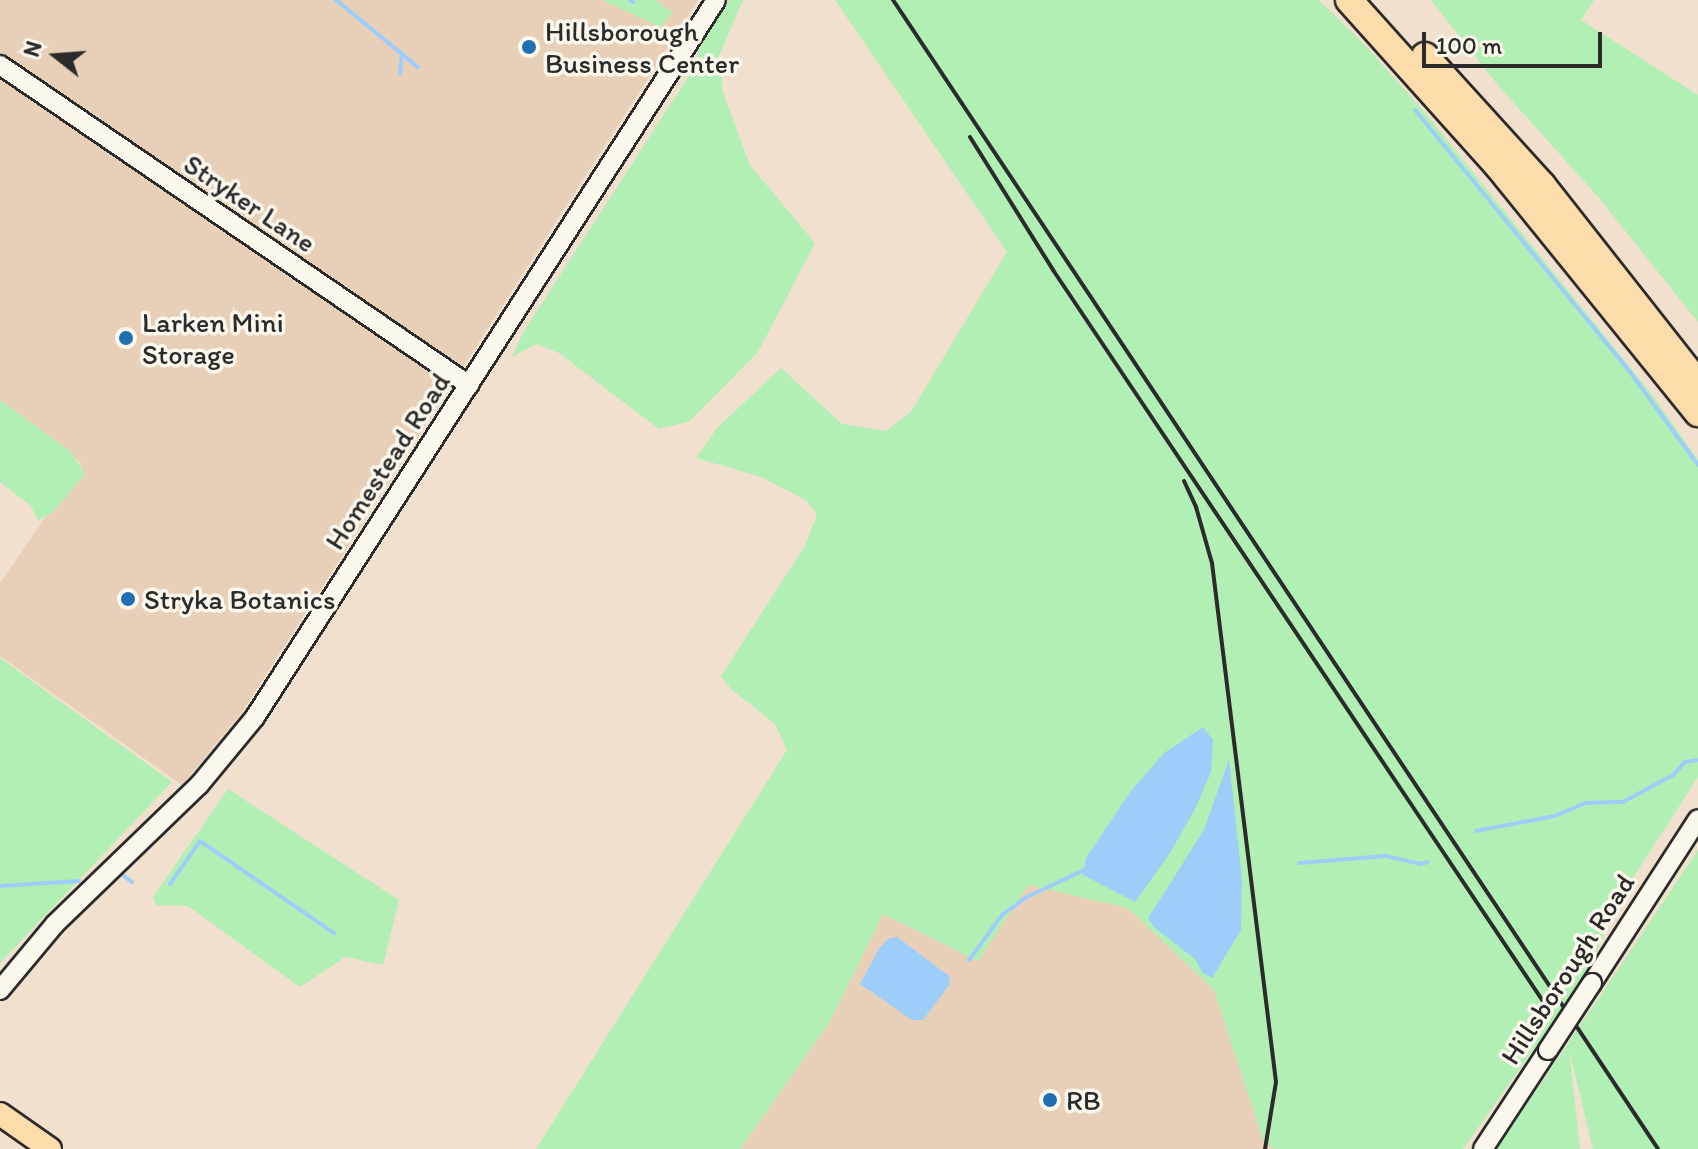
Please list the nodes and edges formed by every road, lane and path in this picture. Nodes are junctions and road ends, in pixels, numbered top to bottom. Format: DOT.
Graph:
graph roads {
  1 [pos="716,0"];
  2 [pos="1349,0"];
  3 [pos="1374,0"];
  4 [pos="0,65"];
  5 [pos="1698,383"];
  6 [pos="469,385"];
  7 [pos="1698,413"];
  8 [pos="1698,819"];
  9 [pos="0,990"];
  10 [pos="0,1114"];
  11 [pos="50,1149"];
  12 [pos="1483,1149"];
  1 -- 6 [label="street, Homestead Road"];
  2 -- 7 [label="highway"];
  3 -- 5 [label="highway"];
  4 -- 6 [label="street, Stryker Lane"];
  6 -- 9 [label="street, Homestead Road"];
  8 -- 12 [label="street, Hillsborough Road, bridge"];
  10 -- 11 [label="main road"];
}
